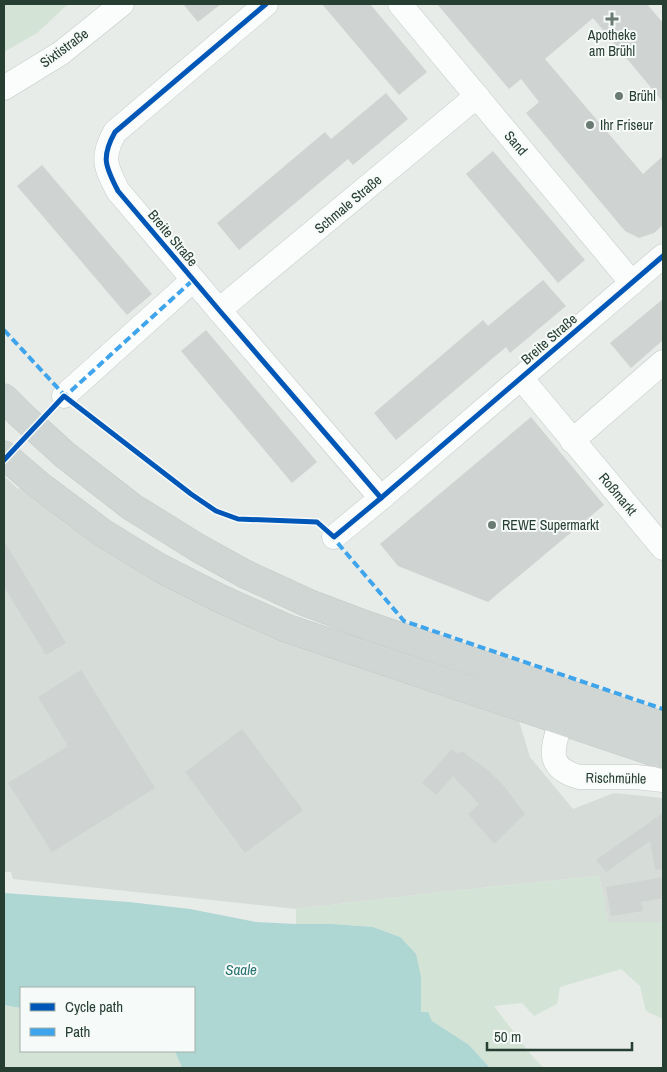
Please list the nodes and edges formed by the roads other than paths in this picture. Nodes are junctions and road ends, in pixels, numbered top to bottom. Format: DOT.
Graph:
graph roads {
  1 [pos="122,4"];
  2 [pos="266,4"];
  3 [pos="400,4"];
  4 [pos="4,88"];
  5 [pos="477,96"];
  6 [pos="663,256"];
  7 [pos="194,280"];
  8 [pos="632,283"];
  9 [pos="219,310"];
  10 [pos="663,362"];
  11 [pos="521,378"];
  12 [pos="64,396"];
  13 [pos="4,398"];
  14 [pos="572,441"];
  15 [pos="4,455"];
  16 [pos="381,498"];
  17 [pos="334,537"];
  18 [pos="663,548"];
  19 [pos="561,720"];
  20 [pos="663,726"];
  21 [pos="663,755"];
  22 [pos="663,780"];
  1 -- 4 [label="street, Sixtistraße"];
  2 -- 7 [label="street, Breite Straße"];
  3 -- 5 [label="street, Sand"];
  5 -- 8 [label="street, Sand"];
  5 -- 9 [label="street, Schmale Straße"];
  6 -- 8 [label="street, Breite Straße"];
  7 -- 9 [label="street, Breite Straße"];
  7 -- 12 [label="street"];
  8 -- 11 [label="street, Breite Straße"];
  9 -- 16 [label="street, Breite Straße"];
  10 -- 14 [label="street"];
  11 -- 14 [label="street, Roßmarkt"];
  11 -- 16 [label="street, Breite Straße"];
  13 -- 20 [label="main road"];
  14 -- 18 [label="street, Roßmarkt"];
  15 -- 19 [label="main road"];
  16 -- 17 [label="street, Breite Straße"];
  19 -- 21 [label="main road"];
  19 -- 22 [label="street, Rischmühle"];
}
